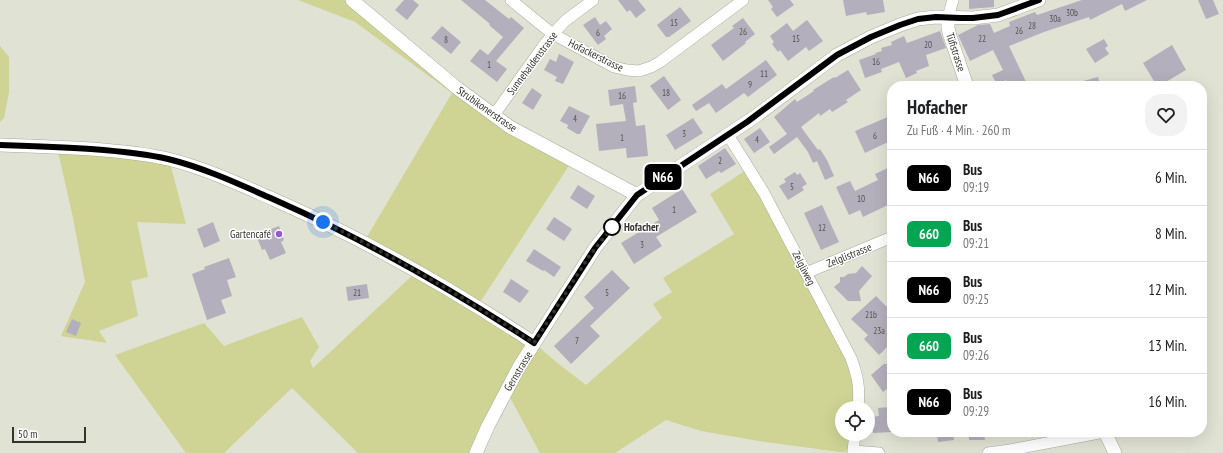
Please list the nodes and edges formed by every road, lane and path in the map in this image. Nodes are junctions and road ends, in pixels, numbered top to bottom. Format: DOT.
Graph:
graph roads {
  1 [pos="352,0"];
  2 [pos="511,0"];
  3 [pos="593,0"];
  4 [pos="743,0"];
  5 [pos="953,0"];
  6 [pos="1039,0"];
  7 [pos="948,17"];
  8 [pos="553,34"];
  9 [pos="965,81"];
  10 [pos="494,115"];
  11 [pos="728,135"];
  12 [pos="0,145"];
  13 [pos="637,195"];
  14 [pos="887,239"];
  15 [pos="806,272"];
  16 [pos="534,343"];
  17 [pos="858,401"];
  18 [pos="1078,437"];
  19 [pos="1107,437"];
  20 [pos="854,441"];
  21 [pos="476,453"];
  22 [pos="878,453"];
  23 [pos="988,453"];
  24 [pos="1115,453"];
  1 -- 10 [label="street, Strubikonerstrasse"];
  2 -- 8 [label="street, Hofackerstrasse"];
  3 -- 8 [label="street, Sunnehaldenstrasse"];
  4 -- 8 [label="street, Hofackerstrasse"];
  5 -- 7 [label="street"];
  6 -- 7 [label="street, Gernstrasse"];
  7 -- 9 [label="street, Tüfistrasse"];
  7 -- 11 [label="street, Gernstrasse"];
  8 -- 10 [label="street, Sunnehaldenstrasse"];
  10 -- 13 [label="street, Strubikonerstrasse"];
  11 -- 13 [label="street, Gernstrasse"];
  11 -- 15 [label="street, Zelgliweg"];
  12 -- 16 [label="street"];
  13 -- 16 [label="street, Gernstrasse"];
  14 -- 15 [label="street, Zelglistrasse"];
  15 -- 17 [label="street, Zelgliweg"];
  16 -- 21 [label="street, Gernstrasse"];
  18 -- 23 [label="street"];
  19 -- 24 [label="street"];
  20 -- 22 [label="street"];
}
